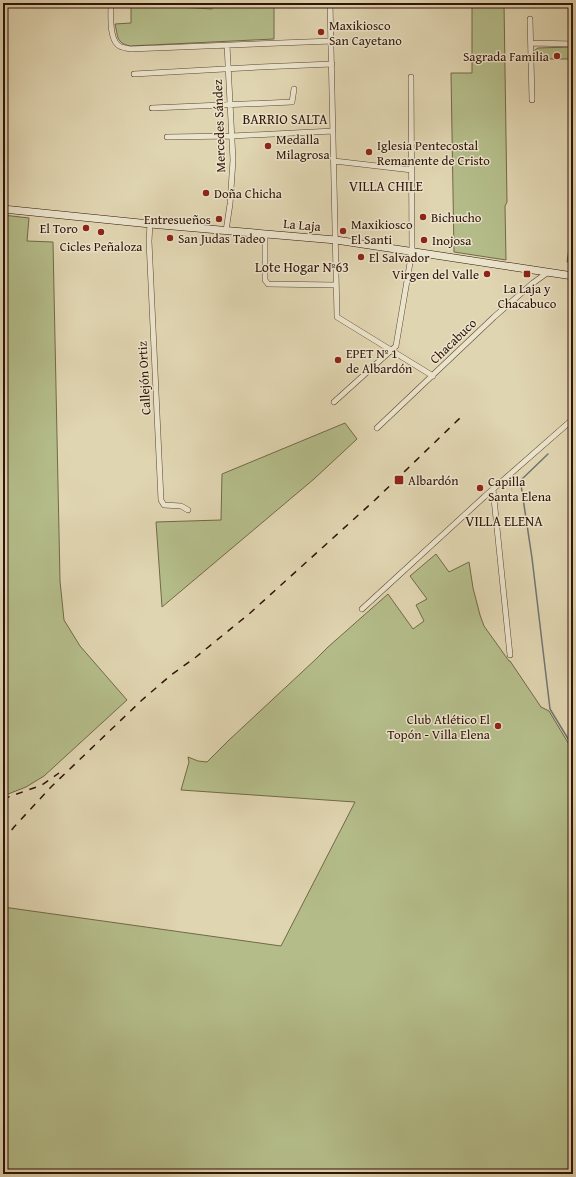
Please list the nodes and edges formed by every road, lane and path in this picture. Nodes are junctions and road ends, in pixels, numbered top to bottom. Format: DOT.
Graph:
graph roads {
  1 [pos="111,3"];
  2 [pos="330,3"];
  3 [pos="530,19"];
  4 [pos="332,41"];
  5 [pos="531,43"];
  6 [pos="573,44"];
  7 [pos="227,45"];
  8 [pos="332,64"];
  9 [pos="229,68"];
  10 [pos="134,74"];
  11 [pos="411,76"];
  12 [pos="294,89"];
  13 [pos="532,100"];
  14 [pos="230,105"];
  15 [pos="152,108"];
  16 [pos="333,131"];
  17 [pos="232,136"];
  18 [pos="167,137"];
  19 [pos="334,160"];
  20 [pos="412,170"];
  21 [pos="3,209"];
  22 [pos="150,224"];
  23 [pos="226,231"];
  24 [pos="265,234"];
  25 [pos="336,240"];
  26 [pos="412,251"];
  27 [pos="547,273"];
  28 [pos="573,276"];
  29 [pos="336,285"];
  30 [pos="391,351"];
  31 [pos="433,376"];
  32 [pos="334,402"];
  33 [pos="573,419"];
  34 [pos="377,428"];
  35 [pos="493,489"];
  36 [pos="188,510"];
  37 [pos="362,609"];
  38 [pos="510,655"];
  1 -- 7 [label="street"];
  2 -- 4 [label="street"];
  3 -- 5 [label="street"];
  4 -- 7 [label="street"];
  4 -- 8 [label="street"];
  5 -- 6 [label="street"];
  5 -- 13 [label="street"];
  7 -- 9 [label="street, Mercedes Sández"];
  8 -- 9 [label="street"];
  8 -- 16 [label="street"];
  9 -- 10 [label="street"];
  9 -- 14 [label="street, Mercedes Sández"];
  11 -- 20 [label="street"];
  12 -- 14 [label="street"];
  14 -- 15 [label="street"];
  14 -- 17 [label="street, Mercedes Sández"];
  16 -- 17 [label="street"];
  16 -- 19 [label="street"];
  17 -- 18 [label="street"];
  17 -- 23 [label="street, Mercedes Sández"];
  19 -- 20 [label="street"];
  19 -- 25 [label="street"];
  20 -- 26 [label="street"];
  21 -- 22 [label="main road, La Laja"];
  22 -- 23 [label="main road, La Laja"];
  22 -- 36 [label="street, Callejón Ortiz"];
  23 -- 24 [label="main road, La Laja"];
  24 -- 25 [label="main road, La Laja"];
  24 -- 29 [label="street"];
  25 -- 26 [label="main road, La Laja"];
  25 -- 29 [label="street"];
  26 -- 27 [label="main road, La Laja"];
  26 -- 30 [label="street"];
  27 -- 28 [label="main road, La Laja"];
  27 -- 31 [label="street, Chacabuco"];
  29 -- 30 [label="street"];
  30 -- 31 [label="street"];
  30 -- 32 [label="street"];
  31 -- 34 [label="street, Chacabuco"];
  33 -- 35 [label="street"];
  35 -- 37 [label="street"];
  35 -- 38 [label="street"];
}
